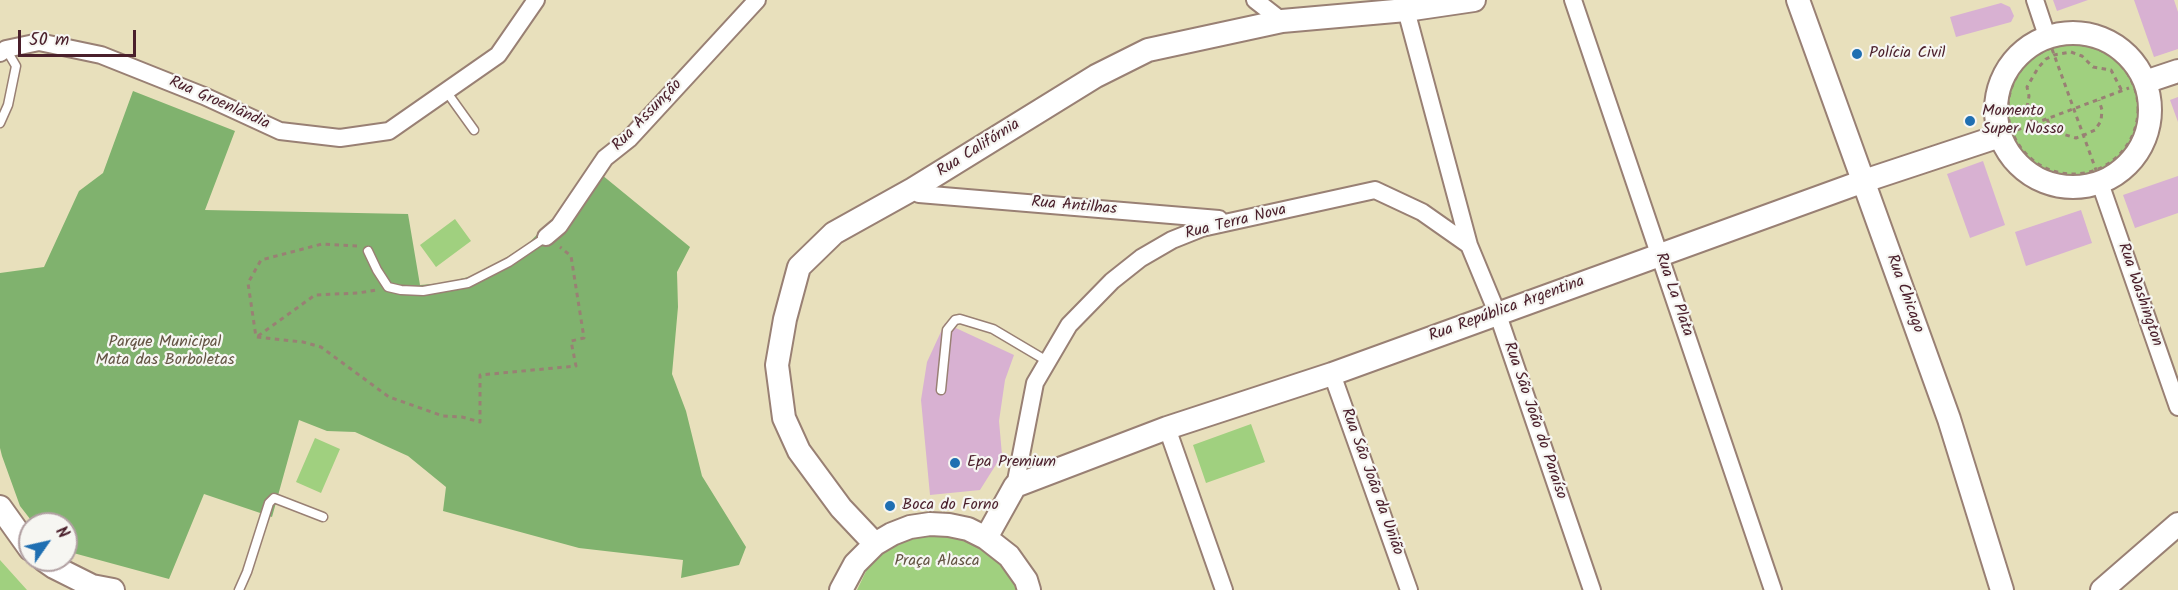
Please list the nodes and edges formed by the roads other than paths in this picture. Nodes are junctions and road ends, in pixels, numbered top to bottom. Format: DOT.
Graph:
graph roads {
  1 [pos="536,0"];
  2 [pos="758,0"];
  3 [pos="1256,0"];
  4 [pos="1474,0"];
  5 [pos="1573,0"];
  6 [pos="1798,0"];
  7 [pos="2035,0"];
  8 [pos="1406,10"];
  9 [pos="1282,21"];
  10 [pos="2051,46"];
  11 [pos="3,51"];
  12 [pos="2178,72"];
  13 [pos="2140,84"];
  14 [pos="446,91"];
  15 [pos="0,123"];
  16 [pos="474,130"];
  17 [pos="2006,134"];
  18 [pos="2098,176"];
  19 [pos="1864,181"];
  20 [pos="913,189"];
  21 [pos="1235,221"];
  22 [pos="546,237"];
  23 [pos="1469,245"];
  24 [pos="367,249"];
  25 [pos="1659,254"];
  26 [pos="1498,315"];
  27 [pos="1047,361"];
  28 [pos="1332,374"];
  29 [pos="941,390"];
  30 [pos="2178,407"];
  31 [pos="1167,428"];
  32 [pos="1015,486"];
  33 [pos="0,507"];
  34 [pos="323,517"];
  35 [pos="2178,524"];
  36 [pos="18,532"];
  37 [pos="986,538"];
  38 [pos="875,544"];
  39 [pos="64,572"];
  40 [pos="113,590"];
  41 [pos="239,590"];
  42 [pos="841,590"];
  43 [pos="1029,590"];
  44 [pos="1224,590"];
  45 [pos="1409,590"];
  46 [pos="1592,590"];
  47 [pos="1773,590"];
  48 [pos="2002,590"];
  49 [pos="2102,590"];
  1 -- 14 [label="street, Rua Groenlândia"];
  2 -- 22 [label="street, Rua Assunção"];
  3 -- 9 [label="street"];
  4 -- 8 [label="street, Rua Califórnia"];
  5 -- 25 [label="street, Rua La Plata"];
  6 -- 19 [label="street, Rua Chicago"];
  7 -- 10 [label="street"];
  8 -- 9 [label="street, Rua Califórnia"];
  8 -- 23 [label="street, Rua São João do Paraíso"];
  9 -- 20 [label="street, Rua Califórnia"];
  10 -- 13 [label="street"];
  10 -- 17 [label="street"];
  11 -- 14 [label="street, Rua Groenlândia"];
  11 -- 15 [label="lane"];
  12 -- 13 [label="street"];
  13 -- 18 [label="street"];
  14 -- 16 [label="lane"];
  17 -- 18 [label="street"];
  17 -- 19 [label="street, Rua República Argentina"];
  18 -- 30 [label="street, Rua Washington"];
  19 -- 25 [label="street, Rua República Argentina"];
  19 -- 48 [label="street, Rua Chicago"];
  20 -- 21 [label="street, Rua Antilhas"];
  20 -- 38 [label="street, Rua Califórnia"];
  21 -- 23 [label="street, Rua Terra Nova"];
  21 -- 27 [label="street, Rua Terra Nova"];
  22 -- 24 [label="lane"];
  23 -- 26 [label="street, Rua São João do Paraíso"];
  25 -- 26 [label="street, Rua República Argentina"];
  25 -- 47 [label="street, Rua La Plata"];
  26 -- 28 [label="street, Rua República Argentina"];
  26 -- 46 [label="street, Rua São João do Paraíso"];
  27 -- 29 [label="lane"];
  27 -- 32 [label="street, Rua Terra Nova"];
  28 -- 31 [label="street, Rua República Argentina"];
  28 -- 45 [label="street, Rua São João da União"];
  31 -- 32 [label="street, Rua República Argentina"];
  31 -- 44 [label="street"];
  32 -- 37 [label="street, Rua Terra Nova"];
  33 -- 36 [label="street"];
  34 -- 41 [label="lane"];
  35 -- 49 [label="street"];
  37 -- 38 [label="street"];
  37 -- 43 [label="street"];
  38 -- 42 [label="street"];
  39 -- 40 [label="street"];
}
